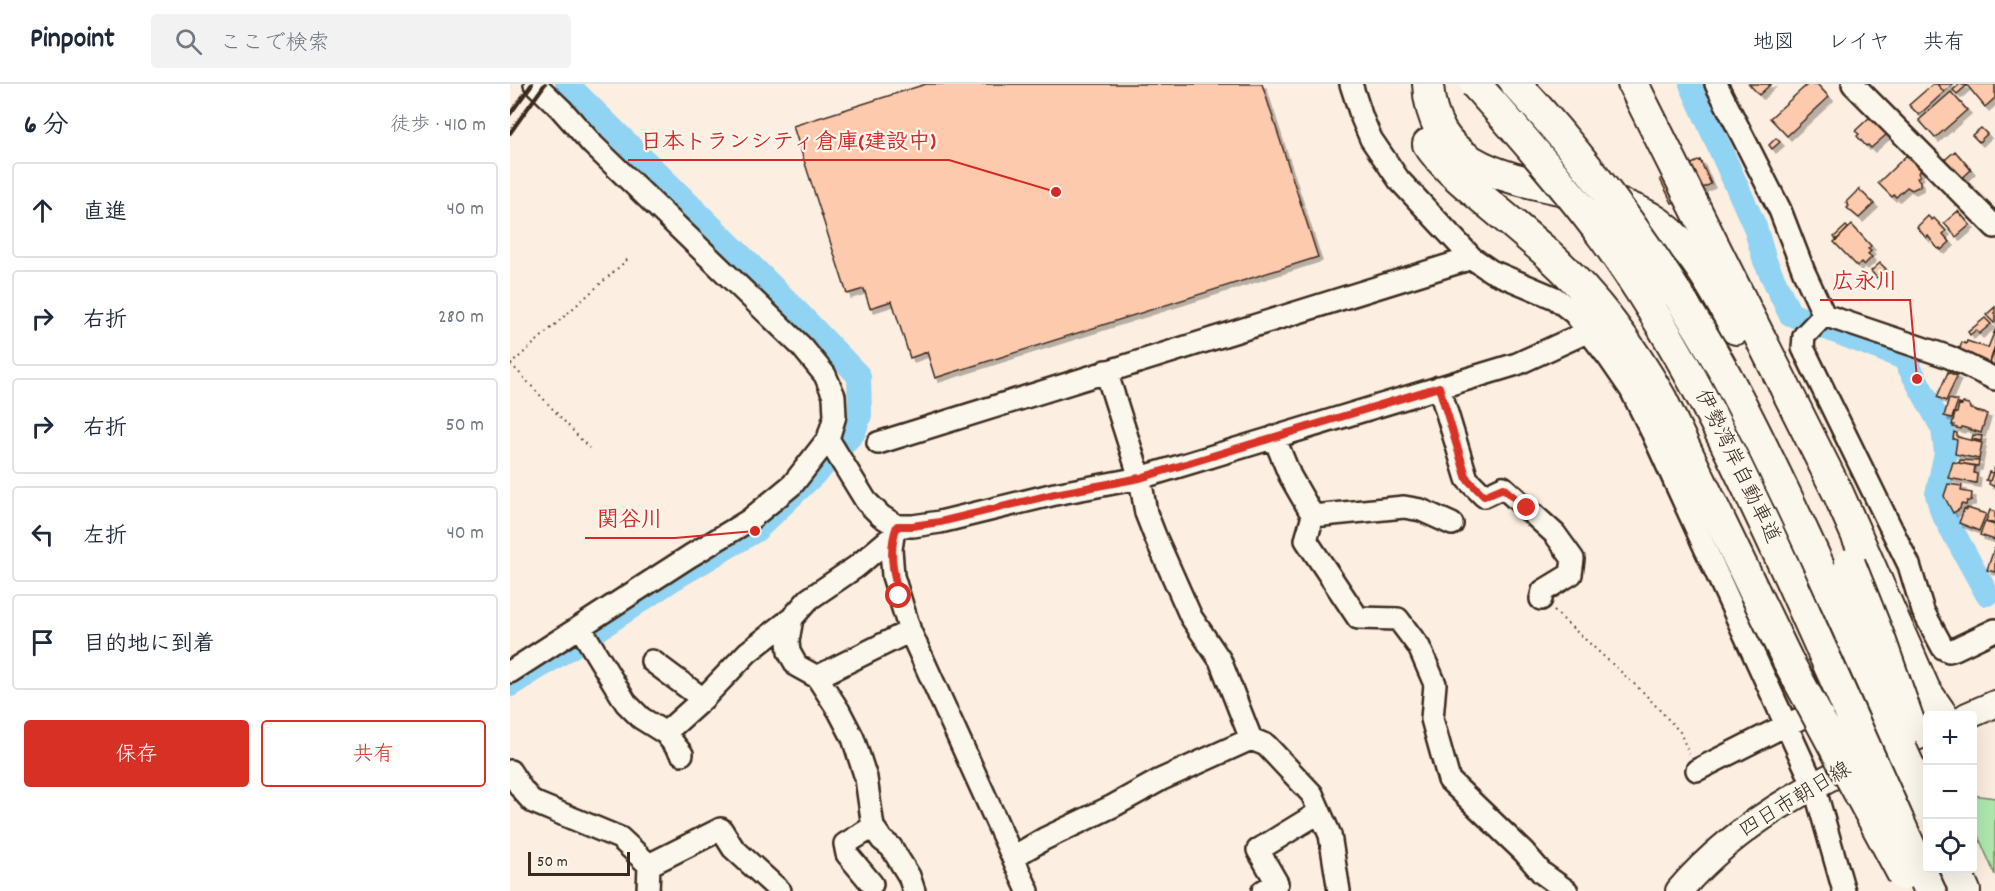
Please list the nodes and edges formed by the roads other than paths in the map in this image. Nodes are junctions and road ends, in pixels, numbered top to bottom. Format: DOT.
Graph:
graph roads {
  1 [pos="535,84"];
  2 [pos="1351,84"];
  3 [pos="1410,84"];
  4 [pos="1428,84"];
  5 [pos="1474,84"];
  6 [pos="1516,84"];
  7 [pos="1633,84"];
  8 [pos="1648,84"];
  9 [pos="1716,84"];
  10 [pos="1853,84"];
  11 [pos="1995,227"];
  12 [pos="1472,258"];
  13 [pos="1820,320"];
  14 [pos="1589,331"];
  15 [pos="1106,371"];
  16 [pos="1995,379"];
  17 [pos="1439,387"];
  18 [pos="1274,437"];
  19 [pos="878,443"];
  20 [pos="834,448"];
  21 [pos="1140,478"];
  22 [pos="1312,516"];
  23 [pos="1452,524"];
  24 [pos="895,531"];
  25 [pos="1540,599"];
  26 [pos="1917,614"];
  27 [pos="792,618"];
  28 [pos="1995,630"];
  29 [pos="910,632"];
  30 [pos="585,634"];
  31 [pos="652,661"];
  32 [pos="510,672"];
  33 [pos="1897,675"];
  34 [pos="817,677"];
  35 [pos="704,699"];
  36 [pos="1995,704"];
  37 [pos="1941,711"];
  38 [pos="1944,711"];
  39 [pos="1977,712"];
  40 [pos="1786,725"];
  41 [pos="665,733"];
  42 [pos="1923,734"];
  43 [pos="1251,739"];
  44 [pos="682,754"];
  45 [pos="1925,765"];
  46 [pos="1697,770"];
  47 [pos="510,771"];
  48 [pos="1814,786"];
  49 [pos="1923,797"];
  50 [pos="1320,812"];
  51 [pos="873,827"];
  52 [pos="1013,857"];
  53 [pos="650,865"];
  54 [pos="1957,873"];
  55 [pos="1970,873"];
  56 [pos="872,884"];
  57 [pos="648,891"];
  58 [pos="779,891"];
  59 [pos="915,891"];
  60 [pos="1028,891"];
  61 [pos="1263,891"];
  62 [pos="1339,891"];
  63 [pos="1568,891"];
  64 [pos="1679,891"];
  65 [pos="1844,891"];
  66 [pos="1912,891"];
  67 [pos="1930,891"];
  68 [pos="1965,891"];
  69 [pos="1978,891"];
  1 -- 20 [label="street"];
  2 -- 12 [label="street"];
  3 -- 66 [label="highway, bridge"];
  4 -- 45 [label="highway, bridge"];
  5 -- 67 [label="highway, 伊勢湾岸自動車道, bridge"];
  6 -- 49 [label="highway, 伊勢湾岸自動車道, bridge"];
  7 -- 37 [label="highway"];
  8 -- 26 [label="highway"];
  9 -- 13 [label="street"];
  10 -- 11 [label="street"];
  12 -- 14 [label="street"];
  12 -- 15 [label="street"];
  13 -- 16 [label="street"];
  13 -- 26 [label="street"];
  14 -- 17 [label="street"];
  14 -- 40 [label="street"];
  15 -- 19 [label="street"];
  15 -- 21 [label="street"];
  17 -- 18 [label="street"];
  17 -- 25 [label="street"];
  18 -- 21 [label="street"];
  18 -- 22 [label="street"];
  20 -- 24 [label="street"];
  20 -- 30 [label="street"];
  21 -- 24 [label="street"];
  21 -- 43 [label="street"];
  22 -- 23 [label="street"];
  22 -- 63 [label="street"];
  24 -- 27 [label="street"];
  24 -- 29 [label="street"];
  26 -- 28 [label="street"];
  26 -- 38 [label="highway"];
  27 -- 34 [label="street"];
  27 -- 35 [label="street"];
  29 -- 34 [label="street"];
  29 -- 52 [label="street"];
  30 -- 32 [label="street"];
  30 -- 41 [label="street"];
  31 -- 35 [label="street"];
  33 -- 40 [label="street"];
  34 -- 51 [label="street"];
  35 -- 41 [label="street"];
  36 -- 39 [label="main road"];
  40 -- 46 [label="street"];
  40 -- 48 [label="street"];
  41 -- 44 [label="street"];
  42 -- 48 [label="main road, 四日市朝日線"];
  43 -- 50 [label="street"];
  43 -- 52 [label="street"];
  47 -- 53 [label="street"];
  48 -- 64 [label="main road, 四日市朝日線"];
  48 -- 65 [label="street"];
  50 -- 61 [label="street"];
  50 -- 62 [label="street"];
  51 -- 56 [label="street"];
  51 -- 59 [label="street"];
  52 -- 60 [label="street"];
  53 -- 57 [label="street"];
  53 -- 58 [label="street"];
  54 -- 68 [label="highway"];
  55 -- 69 [label="highway"];
}
